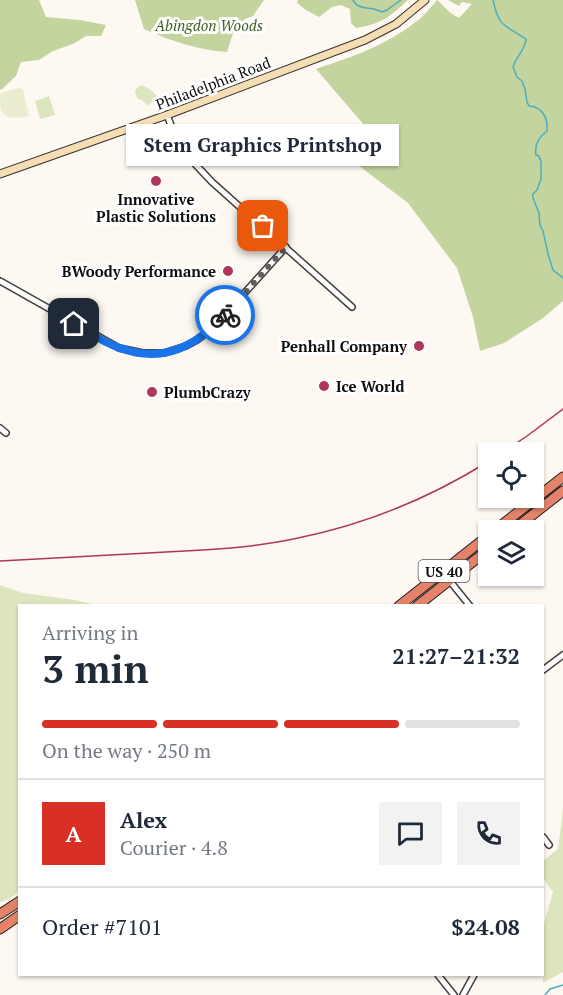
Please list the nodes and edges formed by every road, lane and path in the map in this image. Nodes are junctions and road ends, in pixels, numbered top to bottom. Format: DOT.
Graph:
graph roads {
  1 [pos="425,0"];
  2 [pos="167,115"];
  3 [pos="0,174"];
  4 [pos="286,247"];
  5 [pos="0,281"];
  6 [pos="352,307"];
  7 [pos="0,428"];
  8 [pos="6,433"];
  9 [pos="563,477"];
  10 [pos="563,491"];
  11 [pos="508,520"];
  12 [pos="526,520"];
  13 [pos="478,544"];
  14 [pos="478,558"];
  15 [pos="449,580"];
  16 [pos="402,604"];
  17 [pos="419,604"];
  18 [pos="468,604"];
  19 [pos="563,655"];
  20 [pos="544,669"];
  21 [pos="544,838"];
  22 [pos="549,845"];
  23 [pos="16,903"];
  24 [pos="0,912"];
  25 [pos="18,916"];
  26 [pos="0,929"];
  27 [pos="439,976"];
  28 [pos="473,976"];
  29 [pos="454,995"];
  30 [pos="463,995"];
  1 -- 2 [label="main road, Philadelphia Road"];
  2 -- 3 [label="main road, Philadelphia Road"];
  2 -- 4 [label="street"];
  4 -- 5 [label="street"];
  4 -- 6 [label="street"];
  7 -- 8 [label="street"];
  9 -- 11 [label="highway"];
  10 -- 12 [label="highway"];
  13 -- 16 [label="highway, US 40"];
  14 -- 15 [label="highway, US 40"];
  15 -- 17 [label="highway, US 40"];
  15 -- 18 [label="street"];
  19 -- 20 [label="street"];
  21 -- 22 [label="street"];
  23 -- 24 [label="highway"];
  25 -- 26 [label="highway"];
  27 -- 29 [label="street"];
  28 -- 30 [label="street"];
}
